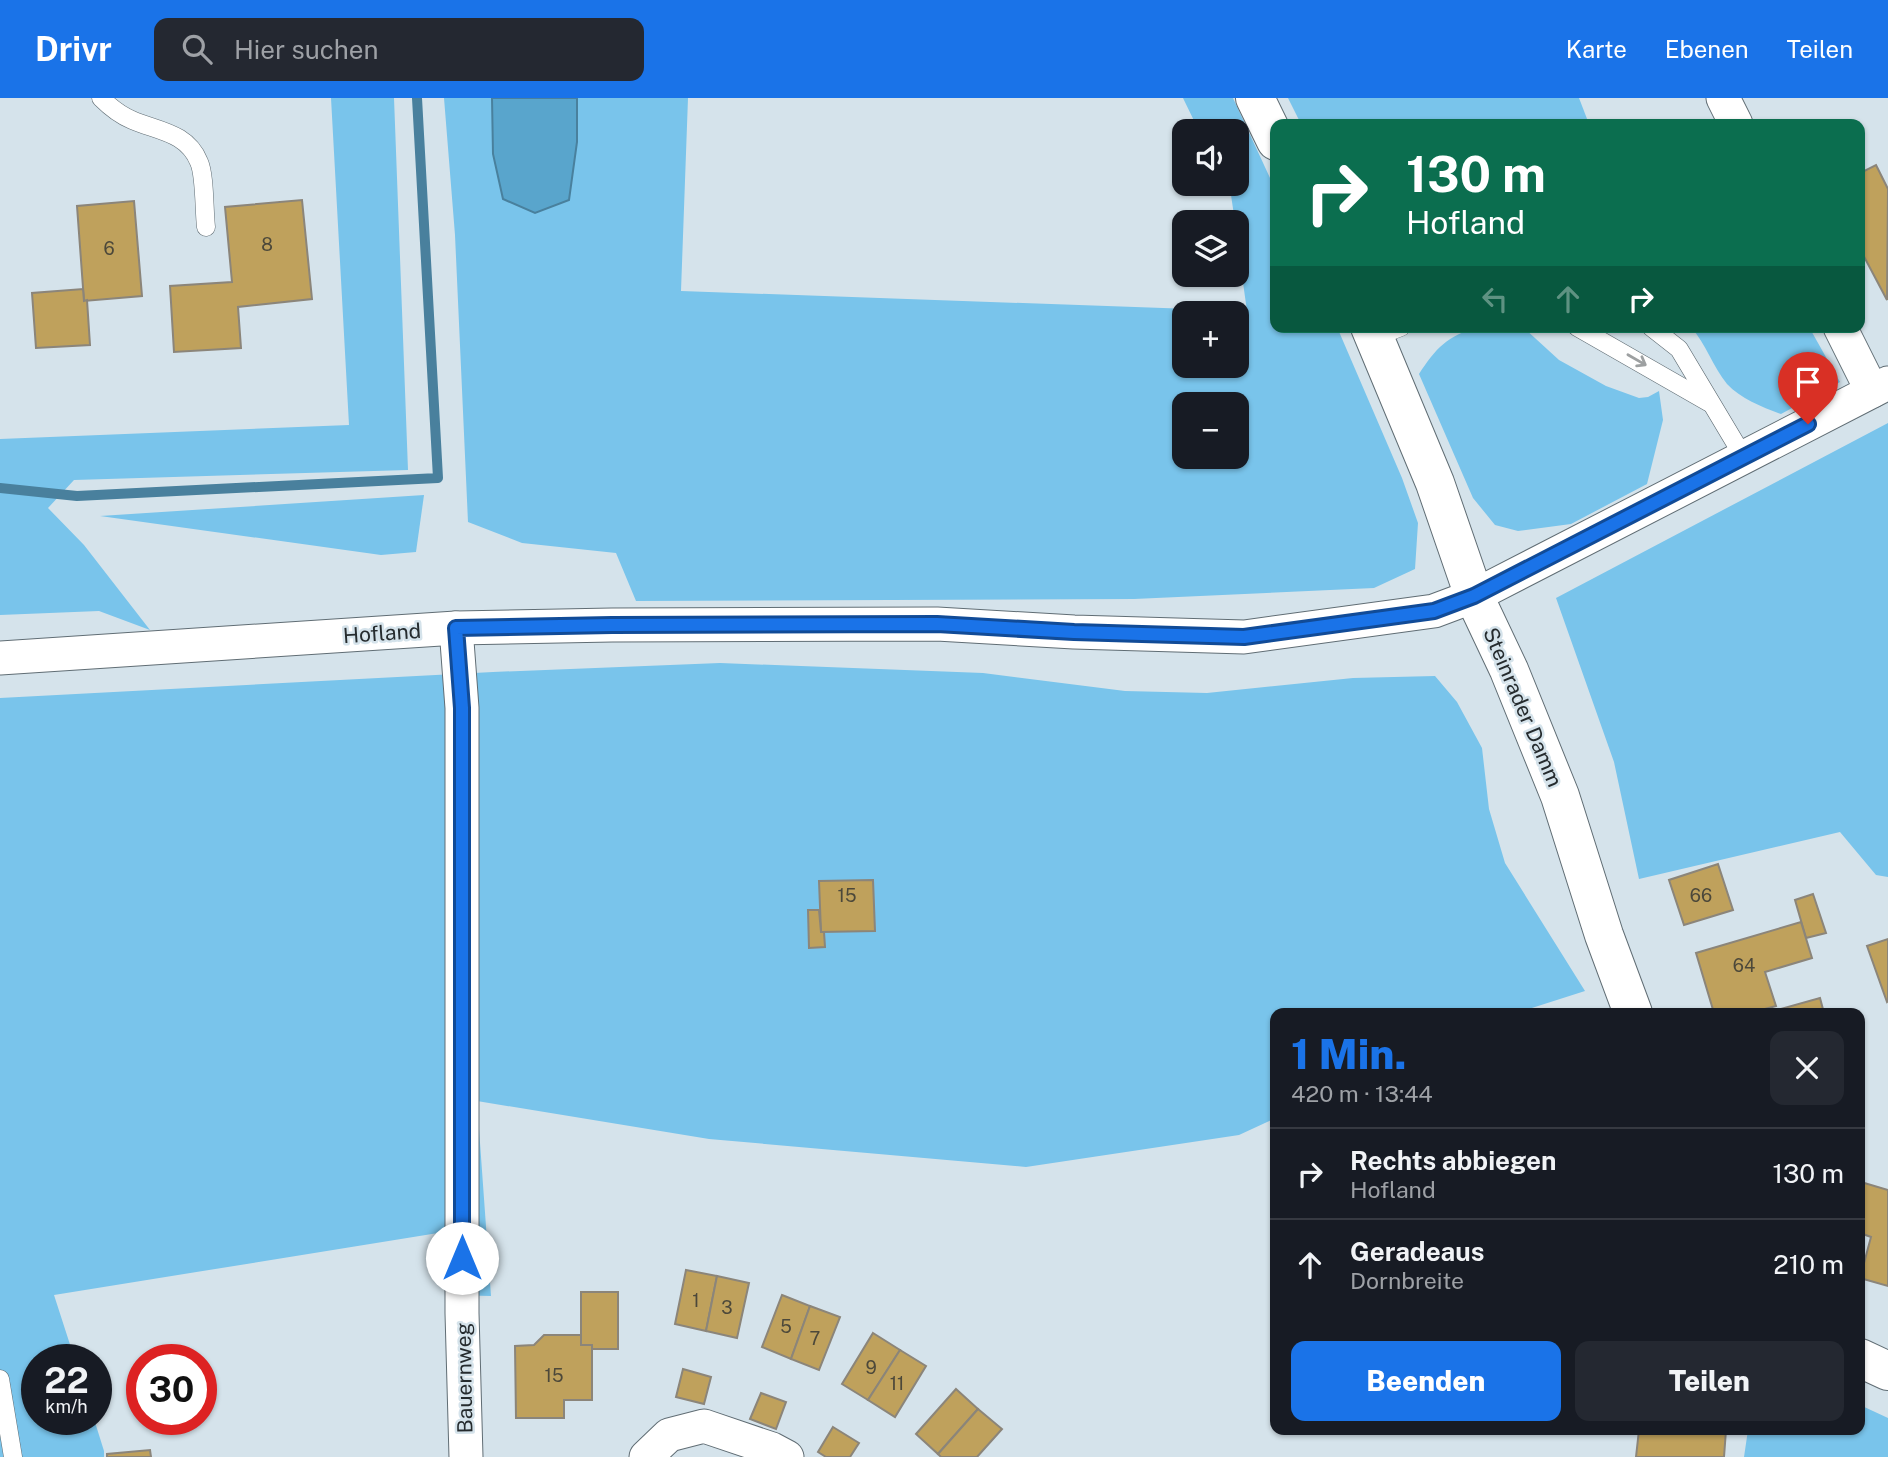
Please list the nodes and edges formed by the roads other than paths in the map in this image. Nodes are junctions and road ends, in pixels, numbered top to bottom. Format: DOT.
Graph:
graph roads {
  1 [pos="101,98"];
  2 [pos="1255,98"];
  3 [pos="1723,98"];
  4 [pos="1734,119"];
  5 [pos="1270,129"];
  6 [pos="206,227"];
  7 [pos="1383,333"];
  8 [pos="1588,333"];
  9 [pos="1659,333"];
  10 [pos="1844,333"];
  11 [pos="1880,387"];
  12 [pos="1712,403"];
  13 [pos="1743,456"];
  14 [pos="1474,596"];
  15 [pos="456,628"];
  16 [pos="0,658"];
  17 [pos="1631,1008"];
  18 [pos="1865,1360"];
  19 [pos="1888,1371"];
  20 [pos="0,1379"];
  21 [pos="13,1457"];
  22 [pos="466,1457"];
  23 [pos="646,1457"];
  24 [pos="787,1457"];
  1 -- 6 [label="lane"];
  2 -- 5 [label="main road"];
  3 -- 4 [label="street"];
  7 -- 14 [label="main road, Steinrader Damm"];
  8 -- 12 [label="lane, one-way"];
  9 -- 12 [label="lane"];
  10 -- 11 [label="street"];
  11 -- 13 [label="street, Hofland"];
  12 -- 13 [label="lane"];
  13 -- 14 [label="street, Hofland"];
  14 -- 15 [label="street, Hofland"];
  14 -- 17 [label="main road, Steinrader Damm"];
  15 -- 16 [label="street, Hofland"];
  15 -- 22 [label="street, Bauernweg"];
  18 -- 19 [label="main road"];
  20 -- 21 [label="lane"];
  23 -- 24 [label="street"];
}
